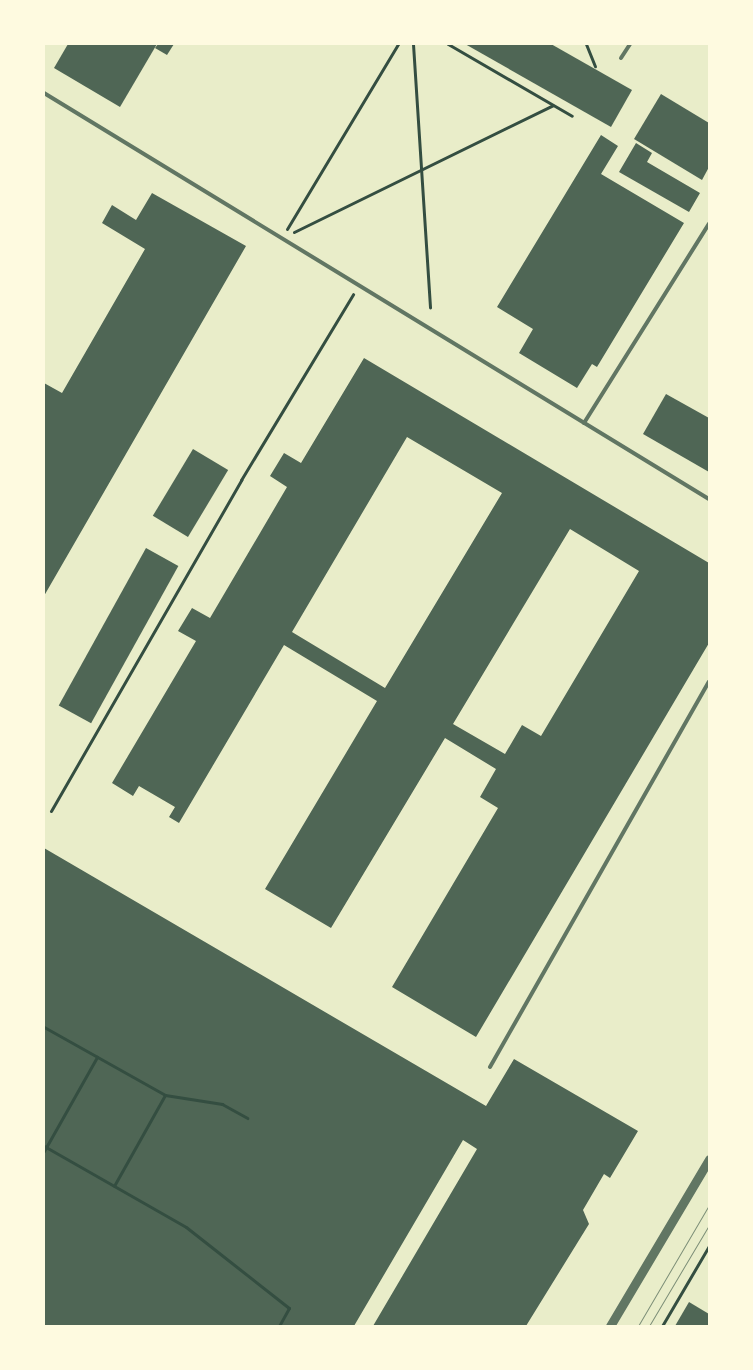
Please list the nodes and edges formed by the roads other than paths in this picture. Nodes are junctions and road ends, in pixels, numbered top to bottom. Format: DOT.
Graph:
graph roads {
  1 [pos="630,44"];
  2 [pos="621,58"];
  3 [pos="44,93"];
  4 [pos="709,224"];
  5 [pos="584,423"];
  6 [pos="709,499"];
  7 [pos="709,682"];
  8 [pos="490,1067"];
  9 [pos="709,1159"];
  10 [pos="610,1326"];
  1 -- 2 [label="lane"];
  3 -- 5 [label="lane"];
  4 -- 5 [label="lane"];
  5 -- 6 [label="lane"];
  7 -- 8 [label="lane"];
  9 -- 10 [label="street"];
}
